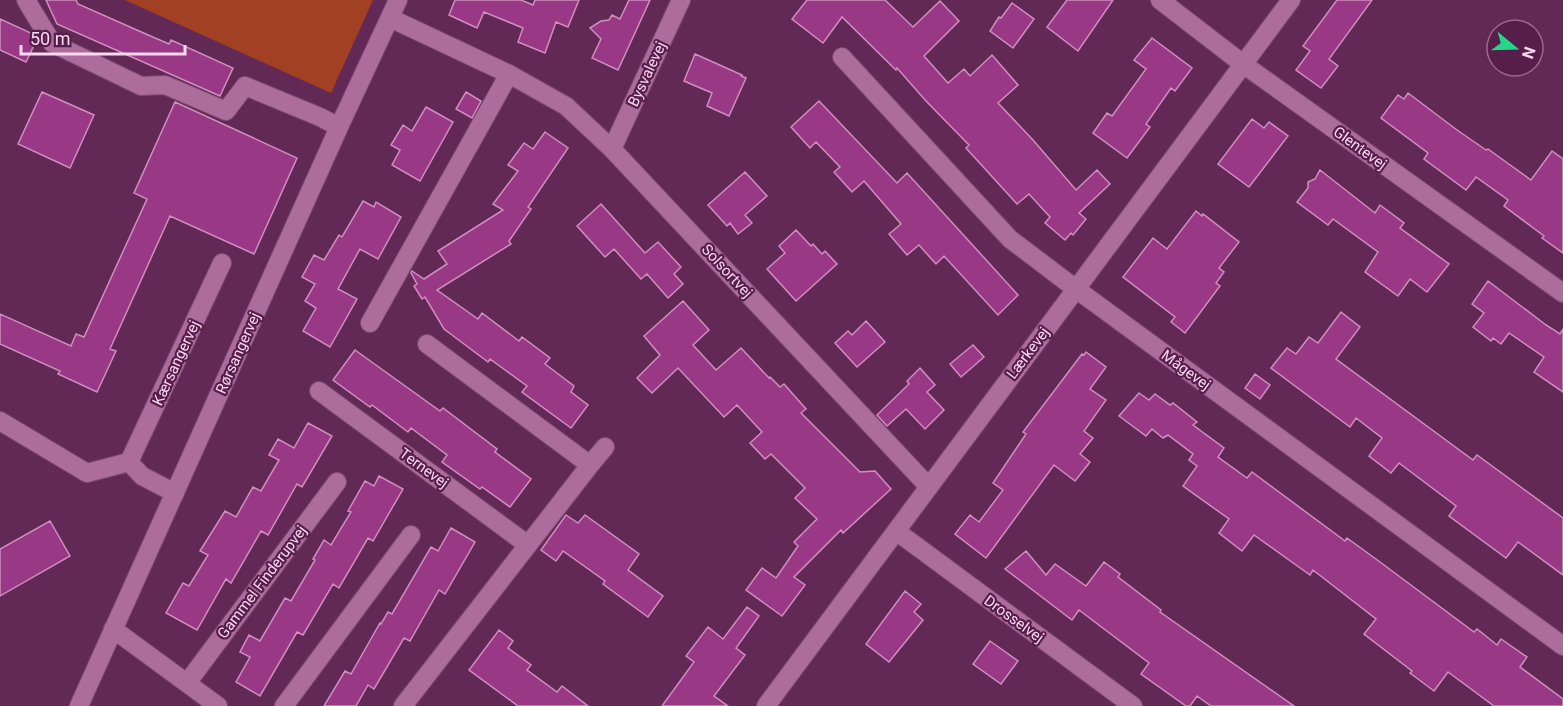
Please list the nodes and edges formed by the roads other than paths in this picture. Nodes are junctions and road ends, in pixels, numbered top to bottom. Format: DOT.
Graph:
graph roads {
  1 [pos="26,0"];
  2 [pos="398,0"];
  3 [pos="681,0"];
  4 [pos="1160,0"];
  5 [pos="1291,0"];
  6 [pos="390,18"];
  7 [pos="842,57"];
  8 [pos="1243,64"];
  9 [pos="509,74"];
  10 [pos="339,127"];
  11 [pos="612,149"];
  12 [pos="222,263"];
  13 [pos="1076,289"];
  14 [pos="1563,293"];
  15 [pos="370,323"];
  16 [pos="427,344"];
  17 [pos="319,391"];
  18 [pos="0,421"];
  19 [pos="605,447"];
  20 [pos="129,462"];
  21 [pos="590,465"];
  22 [pos="337,482"];
  23 [pos="929,487"];
  24 [pos="175,493"];
  25 [pos="896,531"];
  26 [pos="411,536"];
  27 [pos="528,545"];
  28 [pos="113,629"];
  29 [pos="1563,646"];
  30 [pos="187,683"];
  31 [pos="216,705"];
  32 [pos="79,706"];
  33 [pos="284,706"];
  34 [pos="403,706"];
  35 [pos="766,706"];
  36 [pos="1133,706"];
  1 -- 10 [label="street"];
  2 -- 6 [label="street, Rørsangervej"];
  3 -- 11 [label="street, Bysvalevej"];
  4 -- 8 [label="street, Glentevej"];
  5 -- 8 [label="street, Lærkevej"];
  6 -- 9 [label="street, Solsortvej"];
  6 -- 10 [label="street, Rørsangervej"];
  7 -- 13 [label="street, Mågevej"];
  8 -- 13 [label="street, Lærkevej"];
  8 -- 14 [label="street, Glentevej"];
  9 -- 11 [label="street, Solsortvej"];
  9 -- 15 [label="street"];
  10 -- 24 [label="street, Rørsangervej"];
  11 -- 23 [label="street, Solsortvej"];
  12 -- 20 [label="street, Kærsangervej"];
  13 -- 23 [label="street, Lærkevej"];
  13 -- 29 [label="street, Mågevej"];
  16 -- 21 [label="street"];
  17 -- 27 [label="street, Ternevej"];
  18 -- 20 [label="street"];
  19 -- 21 [label="street"];
  20 -- 24 [label="street"];
  21 -- 27 [label="street"];
  22 -- 30 [label="street, Gammel Finderupvej"];
  23 -- 25 [label="street, Lærkevej"];
  24 -- 28 [label="street, Rørsangervej"];
  25 -- 35 [label="street, Lærkevej"];
  25 -- 36 [label="street, Drosselvej"];
  26 -- 33 [label="street"];
  27 -- 34 [label="street"];
  28 -- 30 [label="street"];
  28 -- 32 [label="street, Rørsangervej"];
  30 -- 31 [label="street"];
}
